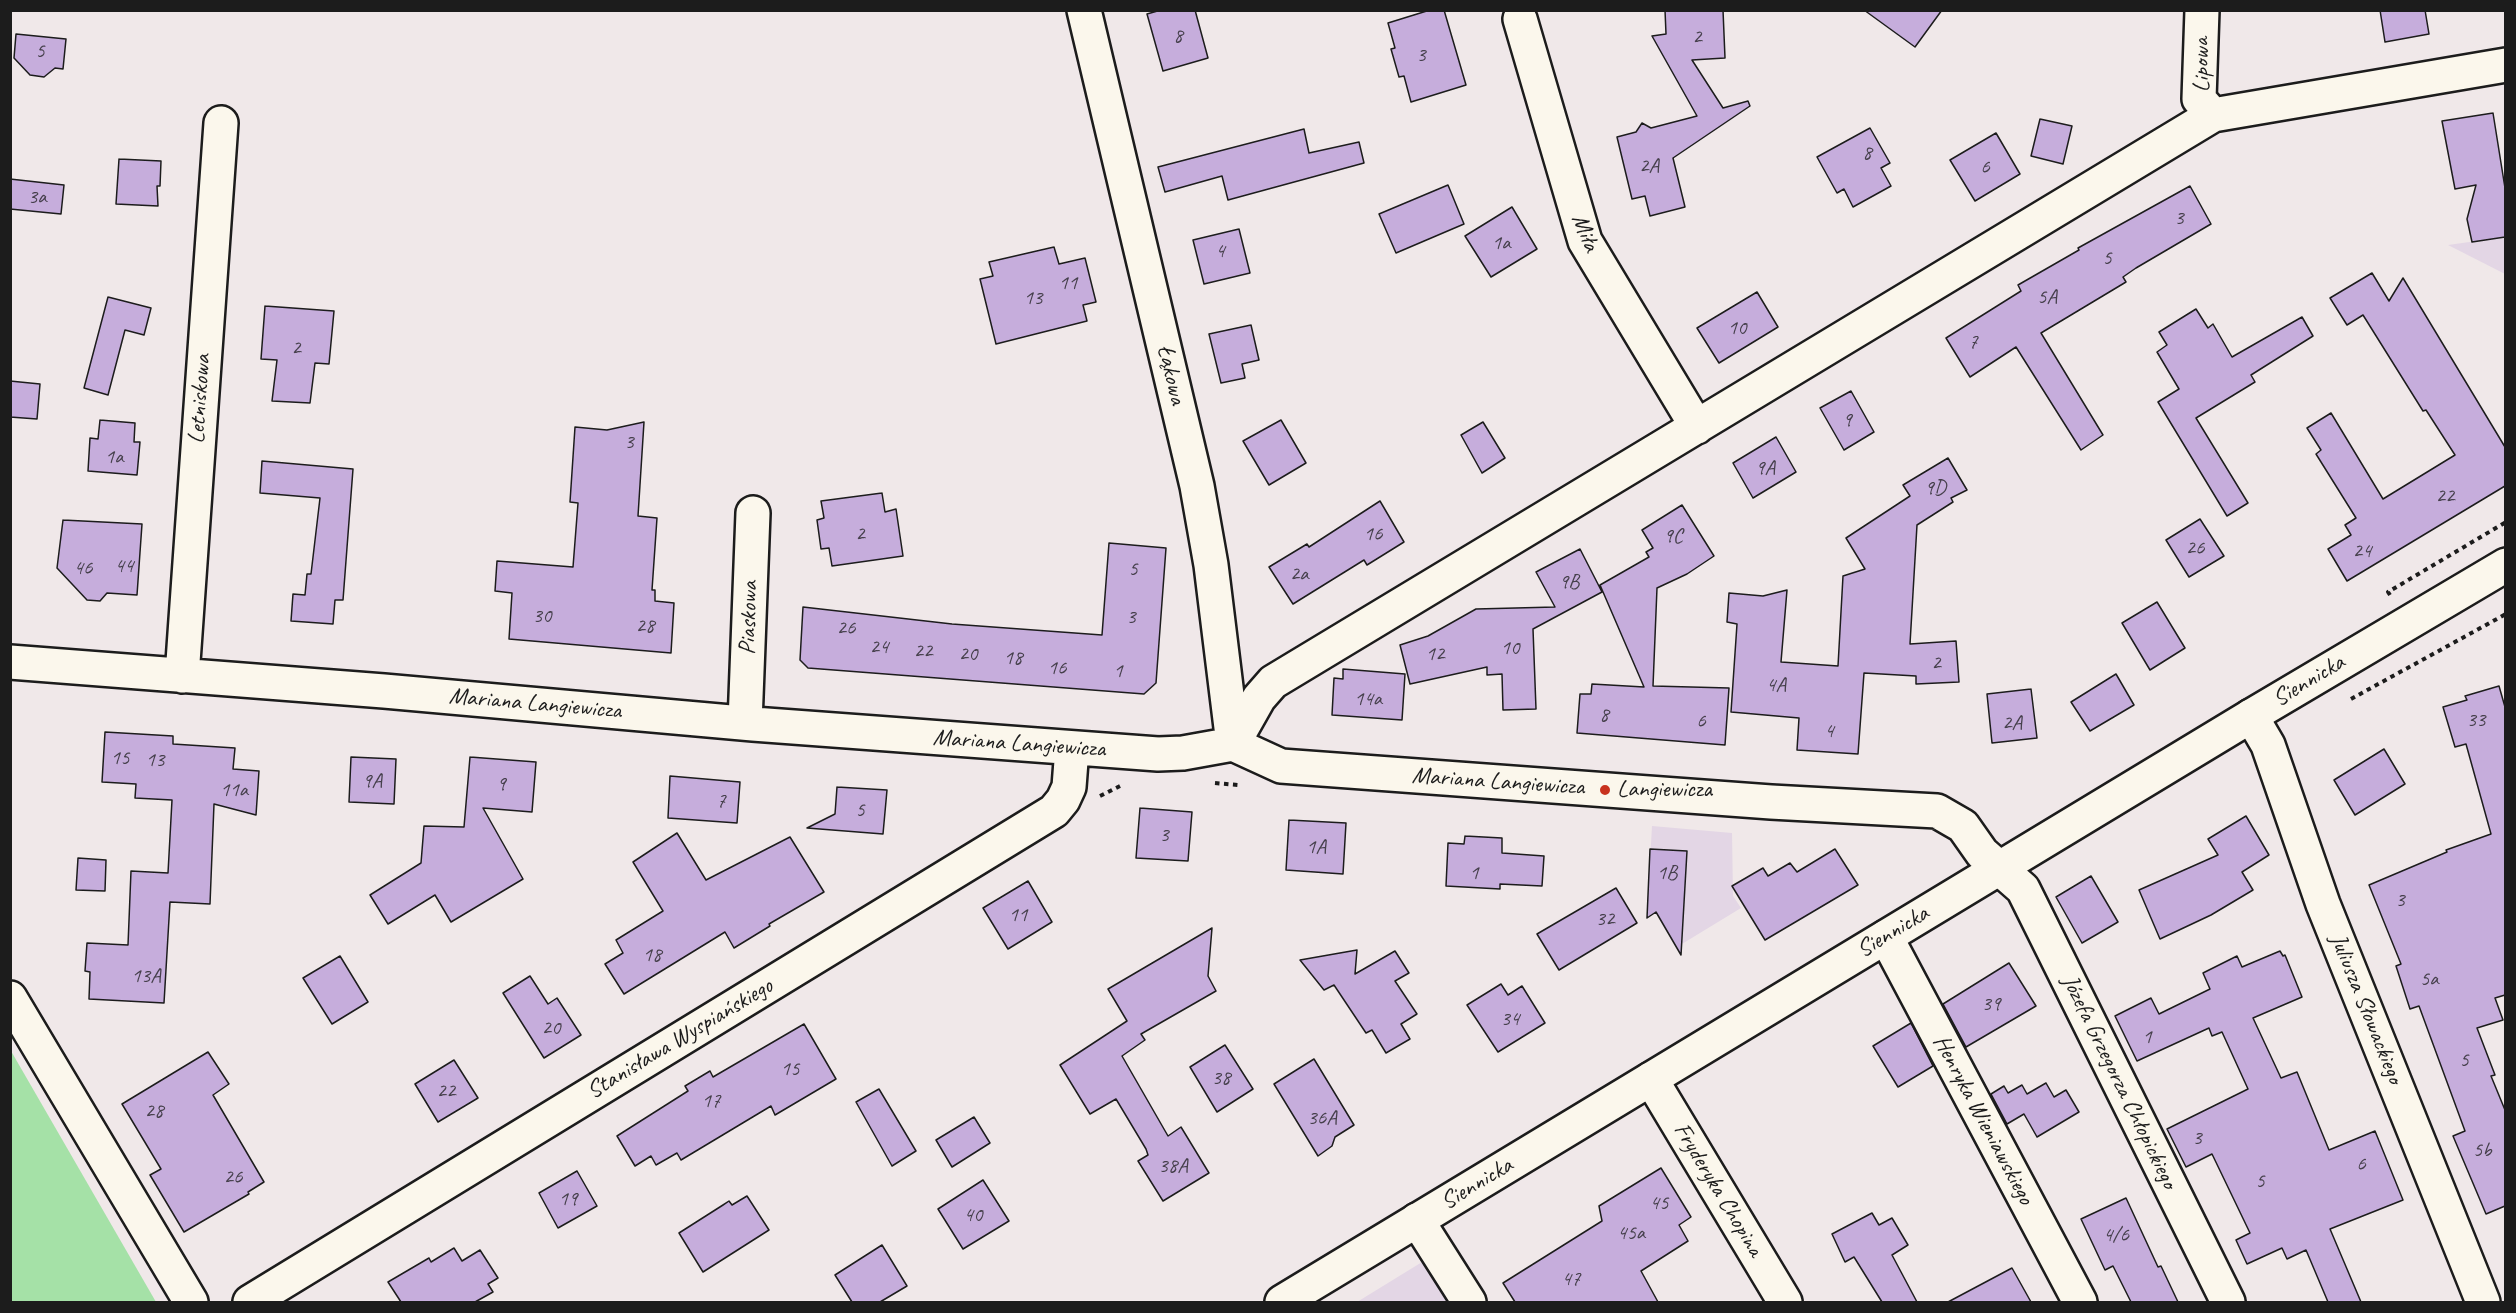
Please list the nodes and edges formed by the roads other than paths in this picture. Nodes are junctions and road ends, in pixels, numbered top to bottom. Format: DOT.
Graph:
graph roads {
  1 [pos="1084,10"];
  2 [pos="2202,10"];
  3 [pos="1520,19"];
  4 [pos="2505,65"];
  5 [pos="2213,115"];
  6 [pos="221,123"];
  7 [pos="1696,427"];
  8 [pos="753,513"];
  9 [pos="2505,568"];
  10 [pos="10,662"];
  11 [pos="182,676"];
  12 [pos="2251,716"];
  13 [pos="745,723"];
  14 [pos="1233,744"];
  15 [pos="1072,748"];
  16 [pos="2000,867"];
  17 [pos="1886,937"];
  18 [pos="10,998"];
  19 [pos="1651,1079"];
  20 [pos="1418,1220"];
  21 [pos="191,1302"];
  22 [pos="250,1302"];
  23 [pos="1282,1302"];
  24 [pos="1469,1302"];
  25 [pos="1785,1302"];
  26 [pos="2080,1302"];
  27 [pos="2228,1302"];
  28 [pos="2483,1302"];
  1 -- 14 [label="street, Łąkowa"];
  2 -- 5 [label="street, Lipowa"];
  3 -- 7 [label="street, Miła"];
  4 -- 5 [label="street"];
  5 -- 7 [label="street"];
  6 -- 11 [label="street, Letniskowa"];
  7 -- 14 [label="street"];
  8 -- 13 [label="street, Piaskowa"];
  9 -- 12 [label="street, Siennicka"];
  10 -- 11 [label="street, Mariana Langiewicza"];
  11 -- 13 [label="street, Mariana Langiewicza"];
  12 -- 16 [label="street, Siennicka"];
  12 -- 28 [label="street, Juliusza Słowackiego"];
  13 -- 15 [label="street, Mariana Langiewicza"];
  14 -- 15 [label="street, Mariana Langiewicza"];
  14 -- 16 [label="street, Mariana Langiewicza"];
  15 -- 22 [label="street, Stanisława Wyspiańskiego"];
  16 -- 17 [label="street, Siennicka"];
  16 -- 27 [label="street, Józefa Grzegorza Chłopickiego"];
  17 -- 19 [label="street, Siennicka"];
  17 -- 26 [label="street, Henryka Wieniawskiego"];
  18 -- 21 [label="street"];
  19 -- 20 [label="street, Siennicka"];
  19 -- 25 [label="street, Fryderyka Chopina"];
  20 -- 23 [label="street, Siennicka"];
  20 -- 24 [label="street"];
}
